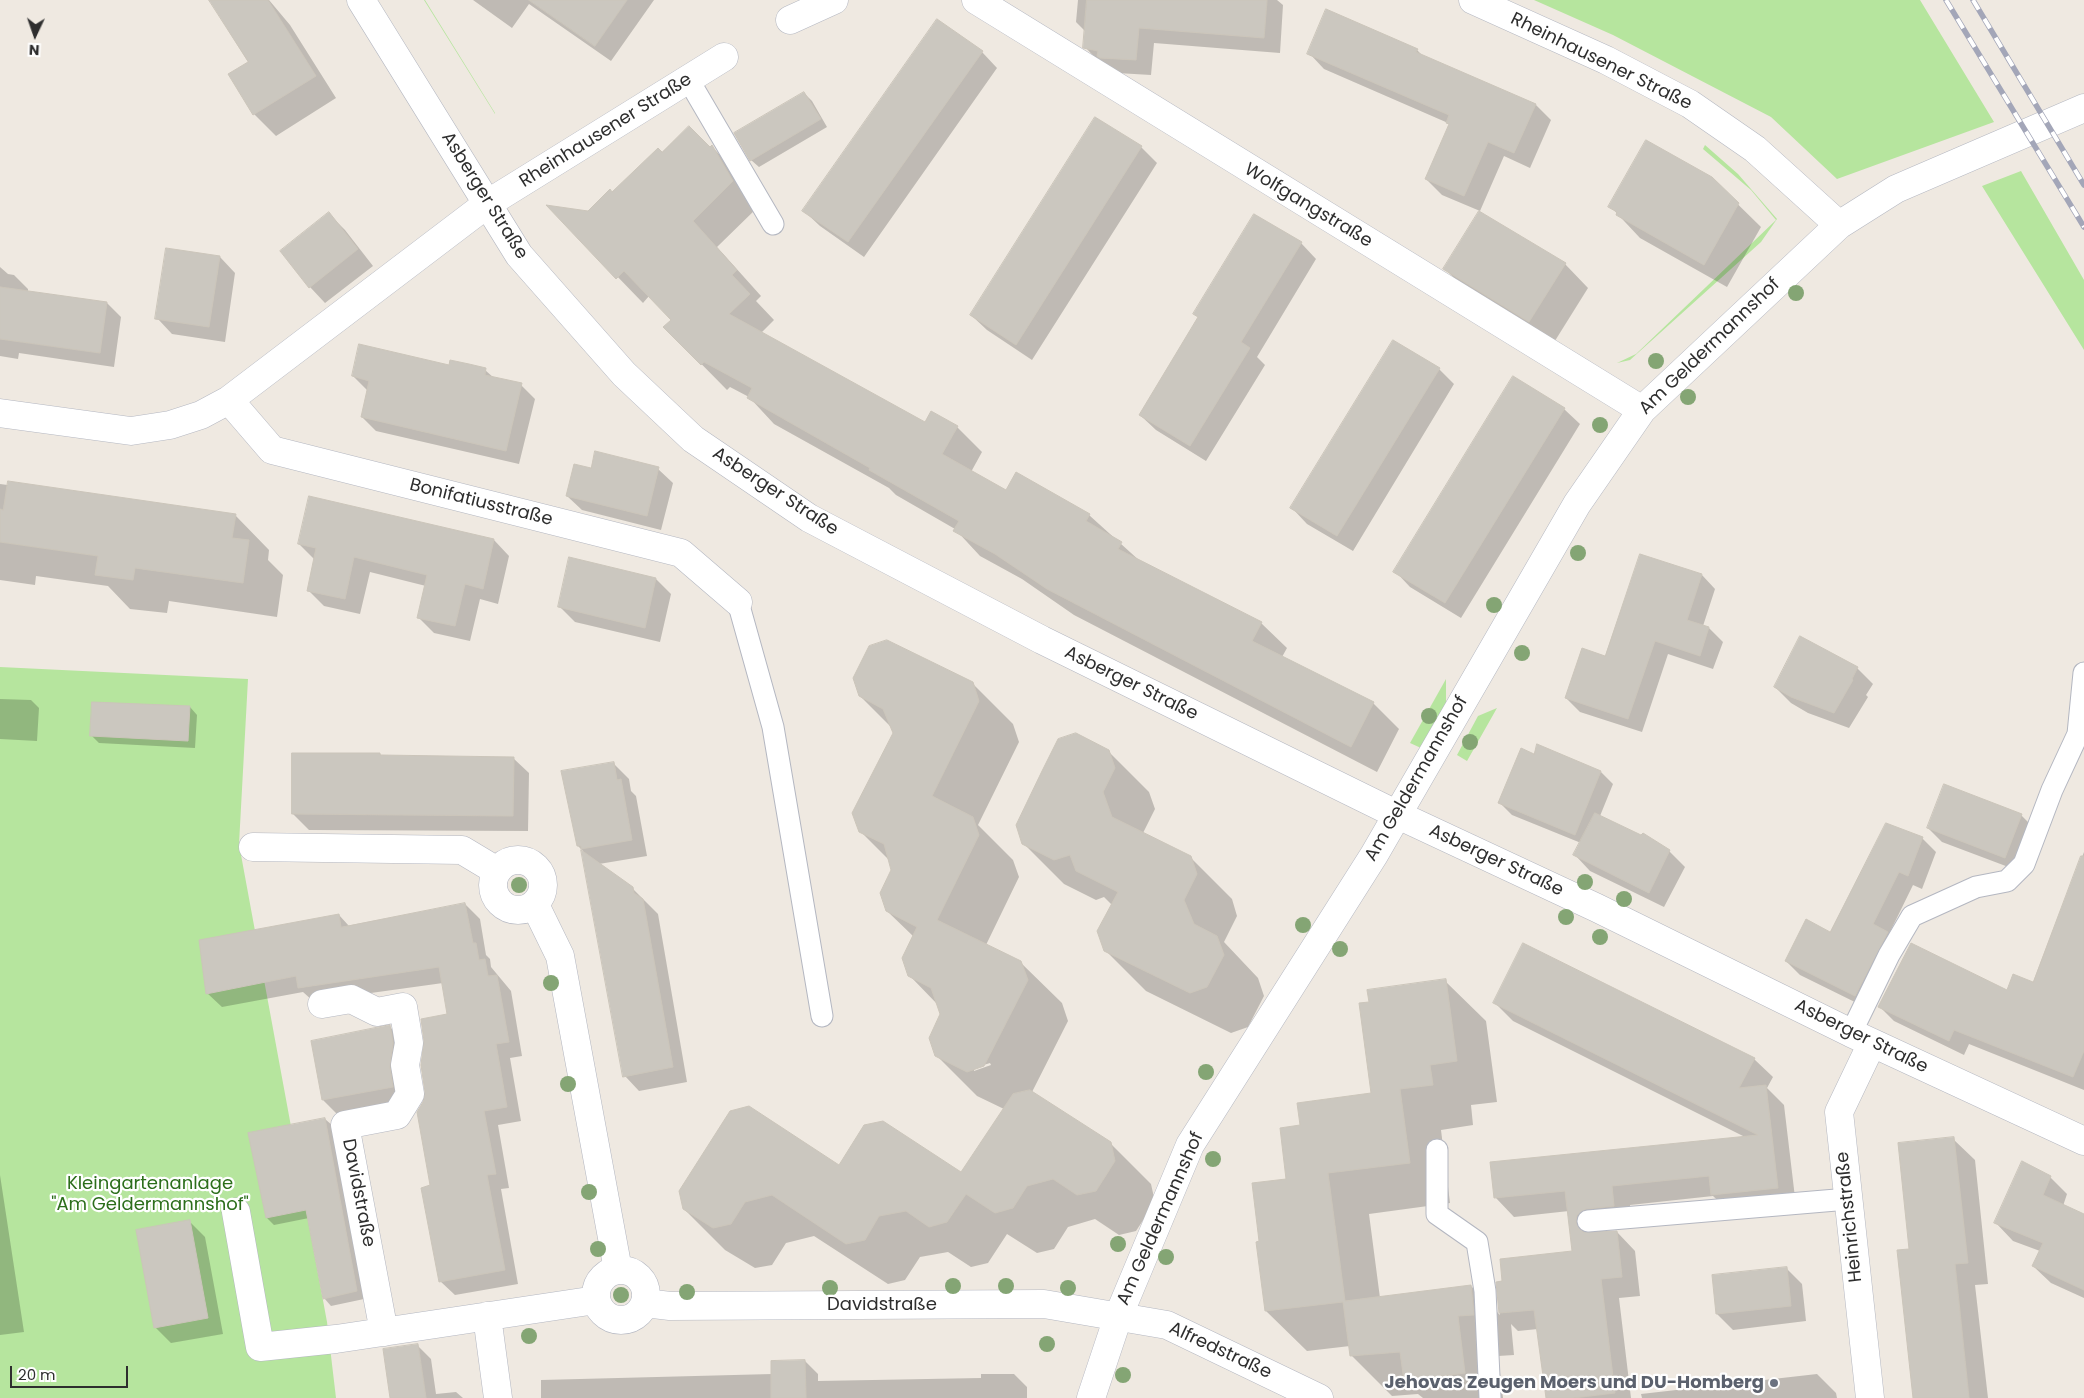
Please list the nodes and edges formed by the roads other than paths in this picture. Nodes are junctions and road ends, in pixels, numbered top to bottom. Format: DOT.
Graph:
graph roads {
  1 [pos="362,0"];
  2 [pos="834,0"];
  3 [pos="976,0"];
  4 [pos="1473,0"];
  5 [pos="790,20"];
  6 [pos="724,57"];
  7 [pos="688,79"];
  8 [pos="2084,108"];
  9 [pos="487,204"];
  10 [pos="773,224"];
  11 [pos="1839,225"];
  12 [pos="229,400"];
  13 [pos="1642,410"];
  14 [pos="0,413"];
  15 [pos="738,602"];
  16 [pos="2084,673"];
  17 [pos="1398,815"];
  18 [pos="253,847"];
  19 [pos="497,871"];
  20 [pos="535,905"];
  21 [pos="322,1004"];
  22 [pos="822,1016"];
  23 [pos="1862,1038"];
  24 [pos="2084,1141"];
  25 [pos="1437,1150"];
  26 [pos="1848,1199"];
  27 [pos="236,1212"];
  28 [pos="1588,1221"];
  29 [pos="618,1270"];
  30 [pos="596,1300"];
  31 [pos="645,1303"];
  32 [pos="487,1316"];
  33 [pos="1118,1317"];
  34 [pos="384,1332"];
  35 [pos="498,1398"];
  36 [pos="1091,1398"];
  37 [pos="1319,1398"];
  38 [pos="1490,1398"];
  39 [pos="1870,1398"];
  1 -- 9 [label="street, Asberger Straße"];
  2 -- 5 [label="street"];
  3 -- 13 [label="street, Wolfgangstraße"];
  4 -- 11 [label="street, Rheinhausener Straße"];
  6 -- 7 [label="street, Rheinhausener Straße"];
  7 -- 9 [label="street, Rheinhausener Straße"];
  7 -- 10 [label="lane"];
  8 -- 11 [label="street"];
  9 -- 12 [label="street"];
  9 -- 17 [label="street, Asberger Straße"];
  11 -- 13 [label="street, Am Geldermannshof"];
  12 -- 14 [label="street"];
  12 -- 15 [label="street, Bonifatiusstraße"];
  13 -- 17 [label="street, Am Geldermannshof"];
  15 -- 22 [label="lane"];
  16 -- 23 [label="lane"];
  17 -- 23 [label="street, Asberger Straße"];
  17 -- 33 [label="street, Am Geldermannshof"];
  18 -- 19 [label="street"];
  19 -- 20 [label="street"];
  19 -- 20 [label="street"];
  20 -- 29 [label="street"];
  21 -- 34 [label="street, Davidstraße"];
  23 -- 24 [label="street, Asberger Straße"];
  23 -- 26 [label="street, Heinrichstraße"];
  25 -- 38 [label="lane"];
  26 -- 28 [label="lane"];
  26 -- 39 [label="street, Heinrichstraße"];
  27 -- 34 [label="street"];
  29 -- 30 [label="street"];
  29 -- 31 [label="street"];
  30 -- 31 [label="street"];
  30 -- 32 [label="street"];
  31 -- 33 [label="street, Davidstraße"];
  32 -- 34 [label="street"];
  32 -- 35 [label="street"];
  33 -- 36 [label="street, Am Geldermannshof"];
  33 -- 37 [label="street, Alfredstraße"];
}
